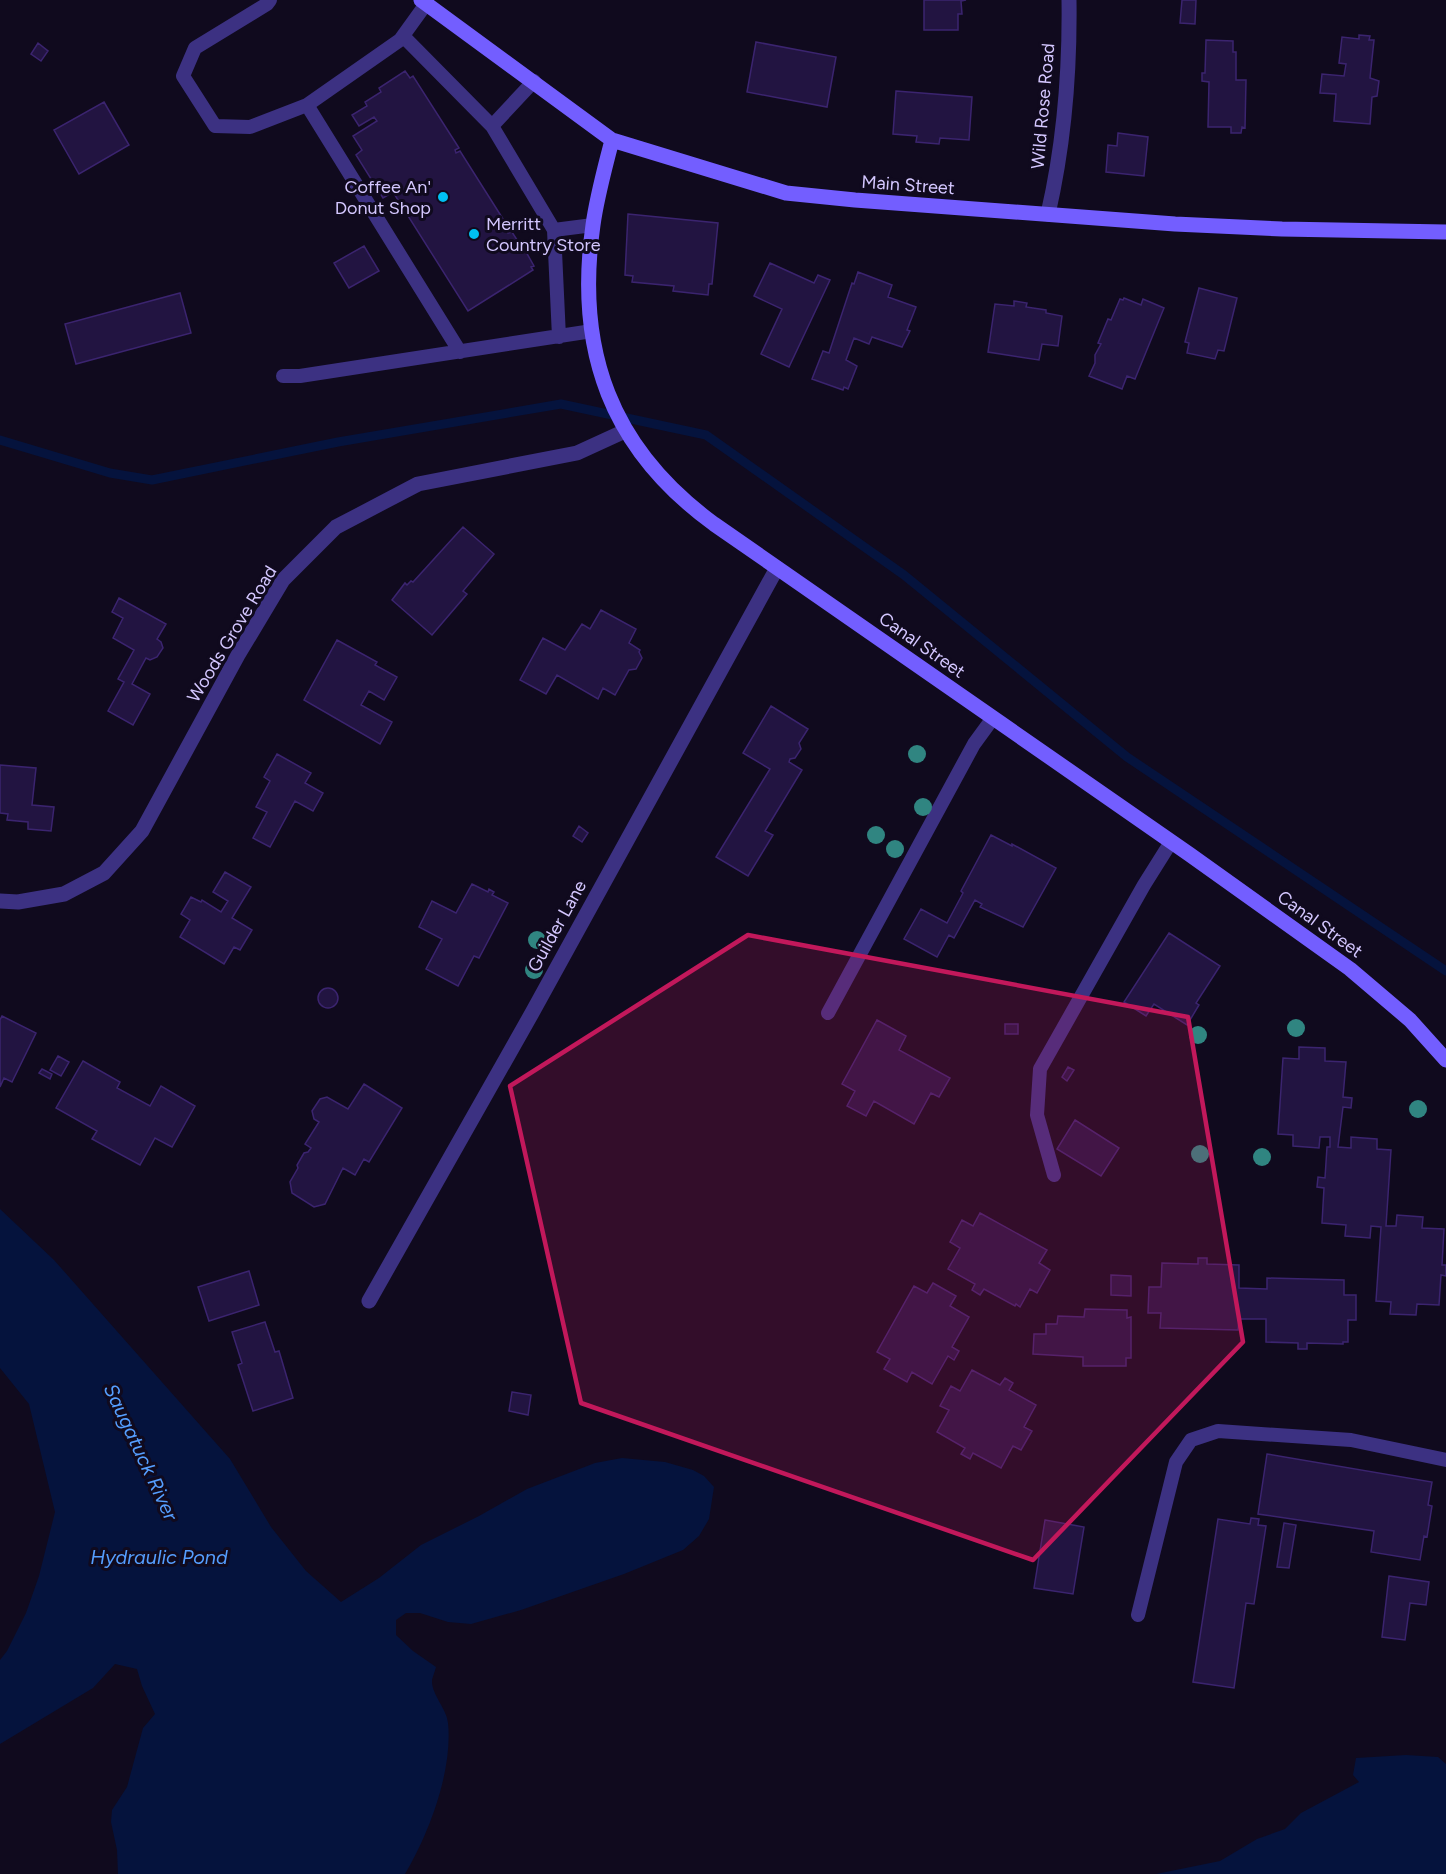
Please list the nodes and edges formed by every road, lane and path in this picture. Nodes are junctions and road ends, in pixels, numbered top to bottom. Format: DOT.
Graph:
graph roads {
  1 [pos="270,0"];
  2 [pos="1069,0"];
  3 [pos="424,2"];
  4 [pos="403,36"];
  5 [pos="534,81"];
  6 [pos="307,105"];
  7 [pos="492,126"];
  8 [pos="612,140"];
  9 [pos="1048,214"];
  10 [pos="592,225"];
  11 [pos="554,230"];
  12 [pos="1446,232"];
  13 [pos="592,331"];
  14 [pos="559,337"];
  15 [pos="460,352"];
  16 [pos="283,376"];
  17 [pos="625,431"];
  18 [pos="777,568"];
  19 [pos="993,718"];
  20 [pos="1171,842"];
  21 [pos="0,901"];
  22 [pos="828,1013"];
  23 [pos="1446,1060"];
  24 [pos="1054,1175"];
  25 [pos="369,1301"];
  26 [pos="1446,1460"];
  27 [pos="1138,1615"];
  1 -- 6 [label="lane"];
  2 -- 9 [label="street, Wild Rose Road"];
  3 -- 4 [label="lane"];
  3 -- 5 [label="main road, Main Street"];
  4 -- 6 [label="lane"];
  4 -- 7 [label="lane"];
  5 -- 7 [label="lane"];
  5 -- 8 [label="main road, Main Street"];
  6 -- 15 [label="lane"];
  7 -- 11 [label="lane"];
  8 -- 9 [label="main road, Main Street"];
  8 -- 10 [label="main road, Canal Street"];
  9 -- 12 [label="main road, Main Street"];
  10 -- 11 [label="lane"];
  10 -- 13 [label="main road, Canal Street"];
  11 -- 14 [label="lane"];
  13 -- 14 [label="lane"];
  13 -- 17 [label="main road, Canal Street"];
  14 -- 15 [label="lane"];
  15 -- 16 [label="lane"];
  17 -- 18 [label="main road, Canal Street"];
  17 -- 21 [label="street, Woods Grove Road"];
  18 -- 19 [label="main road, Canal Street"];
  18 -- 25 [label="street, Guilder Lane"];
  19 -- 20 [label="main road, Canal Street"];
  19 -- 22 [label="lane"];
  20 -- 23 [label="main road, Canal Street"];
  20 -- 24 [label="lane"];
  26 -- 27 [label="lane"];
}
